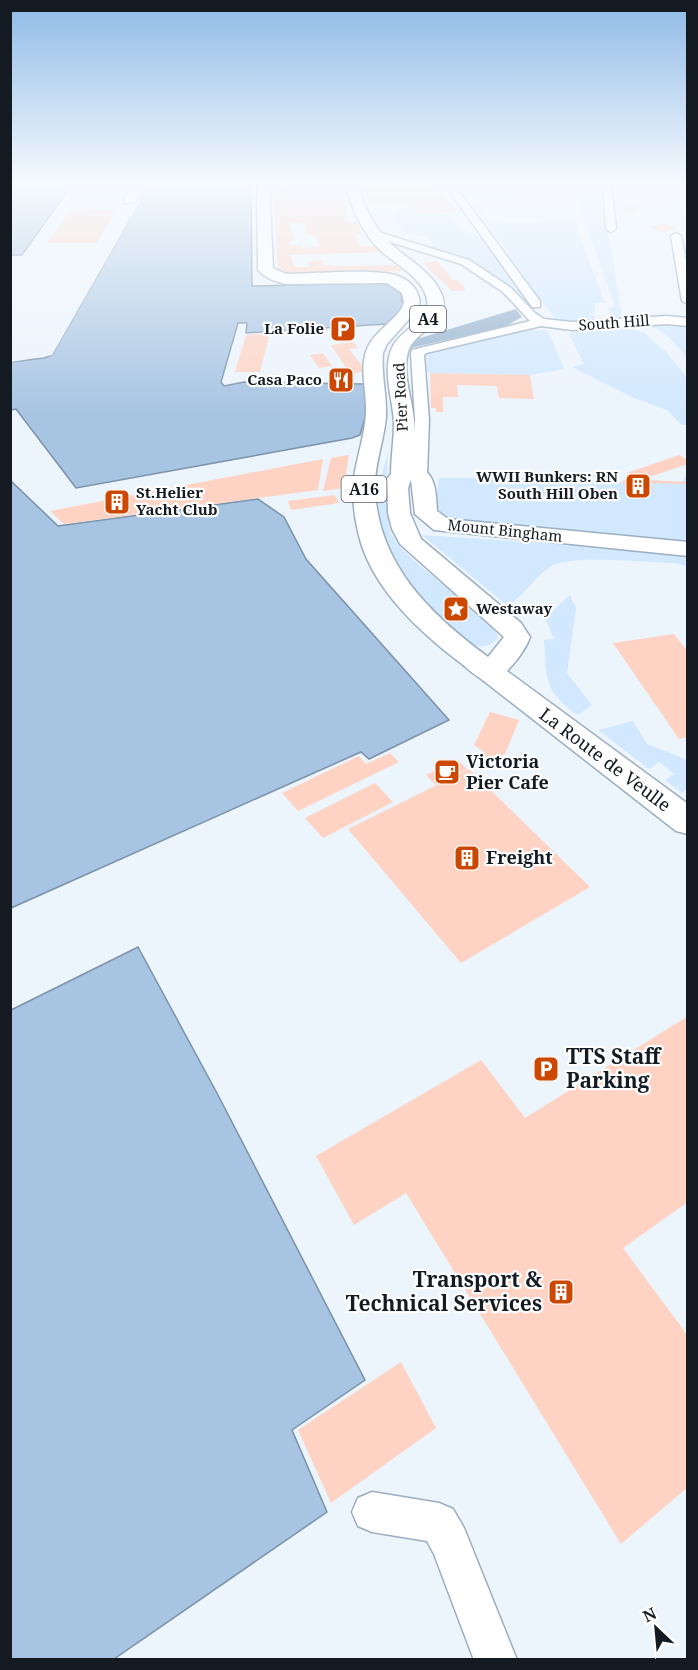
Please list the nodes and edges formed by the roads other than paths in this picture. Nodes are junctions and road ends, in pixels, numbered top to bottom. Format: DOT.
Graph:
graph roads {
  1 [pos="266,260"];
  2 [pos="400,260"];
  3 [pos="461,260"];
  4 [pos="504,260"];
  5 [pos="680,260"];
  6 [pos="687,301"];
  7 [pos="536,319"];
  8 [pos="687,322"];
  9 [pos="410,475"];
  10 [pos="687,549"];
  11 [pos="490,672"];
  12 [pos="687,822"];
  13 [pos="372,1512"];
  14 [pos="496,1659"];
  1 -- 11 [label="main road, A16"];
  2 -- 9 [label="main road, Pier Road / A4"];
  3 -- 7 [label="street"];
  4 -- 7 [label="street"];
  5 -- 6 [label="street"];
  7 -- 8 [label="street, South Hill"];
  7 -- 9 [label="street, South Hill"];
  9 -- 10 [label="main road, Mount Bingham / A4"];
  9 -- 11 [label="main road, A16"];
  11 -- 12 [label="main road, La Route de Veulle"];
  13 -- 14 [label="street"];
}
